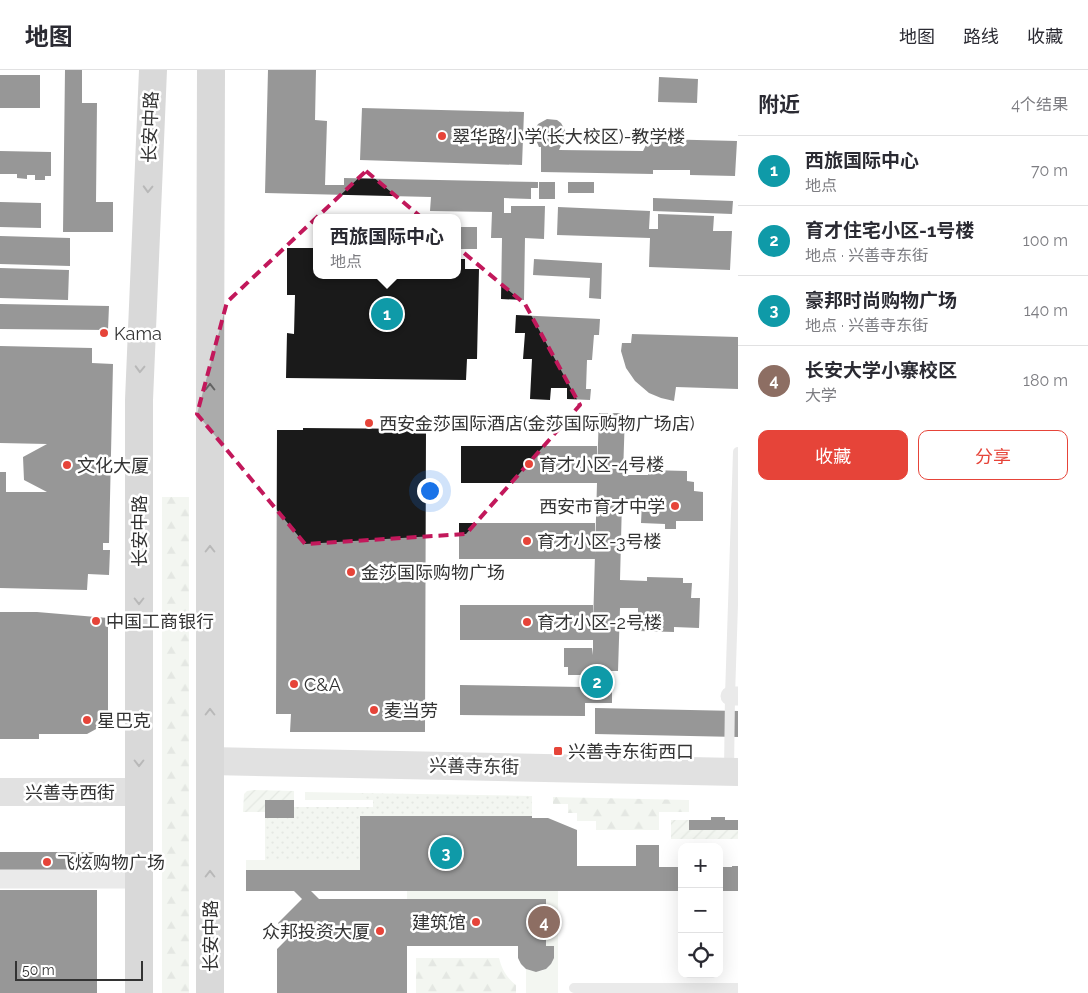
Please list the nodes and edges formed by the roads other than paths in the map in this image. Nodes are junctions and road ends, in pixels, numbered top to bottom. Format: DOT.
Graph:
graph roads {
  1 [pos="152,70"];
  2 [pos="211,70"];
  3 [pos="738,452"];
  4 [pos="734,696"];
  5 [pos="210,761"];
  6 [pos="734,772"];
  7 [pos="0,792"];
  8 [pos="139,792"];
  9 [pos="0,879"];
  10 [pos="139,879"];
  11 [pos="574,988"];
  12 [pos="738,988"];
  13 [pos="648,991"];
  14 [pos="139,993"];
  15 [pos="210,993"];
  1 -- 8 [label="main road, 长安中路, one-way"];
  5 -- 2 [label="main road, 长安中路, one-way"];
  3 -- 4 [label="lane"];
  4 -- 6 [label="lane"];
  5 -- 6 [label="street, 兴善寺东街"];
  15 -- 5 [label="main road, 长安中路, one-way"];
  7 -- 8 [label="street, 兴善寺西街"];
  8 -- 10 [label="main road, 长安中路"];
  9 -- 10 [label="street"];
  10 -- 14 [label="main road, 长安中路"];
  11 -- 13 [label="lane"];
  12 -- 13 [label="lane"];
}
